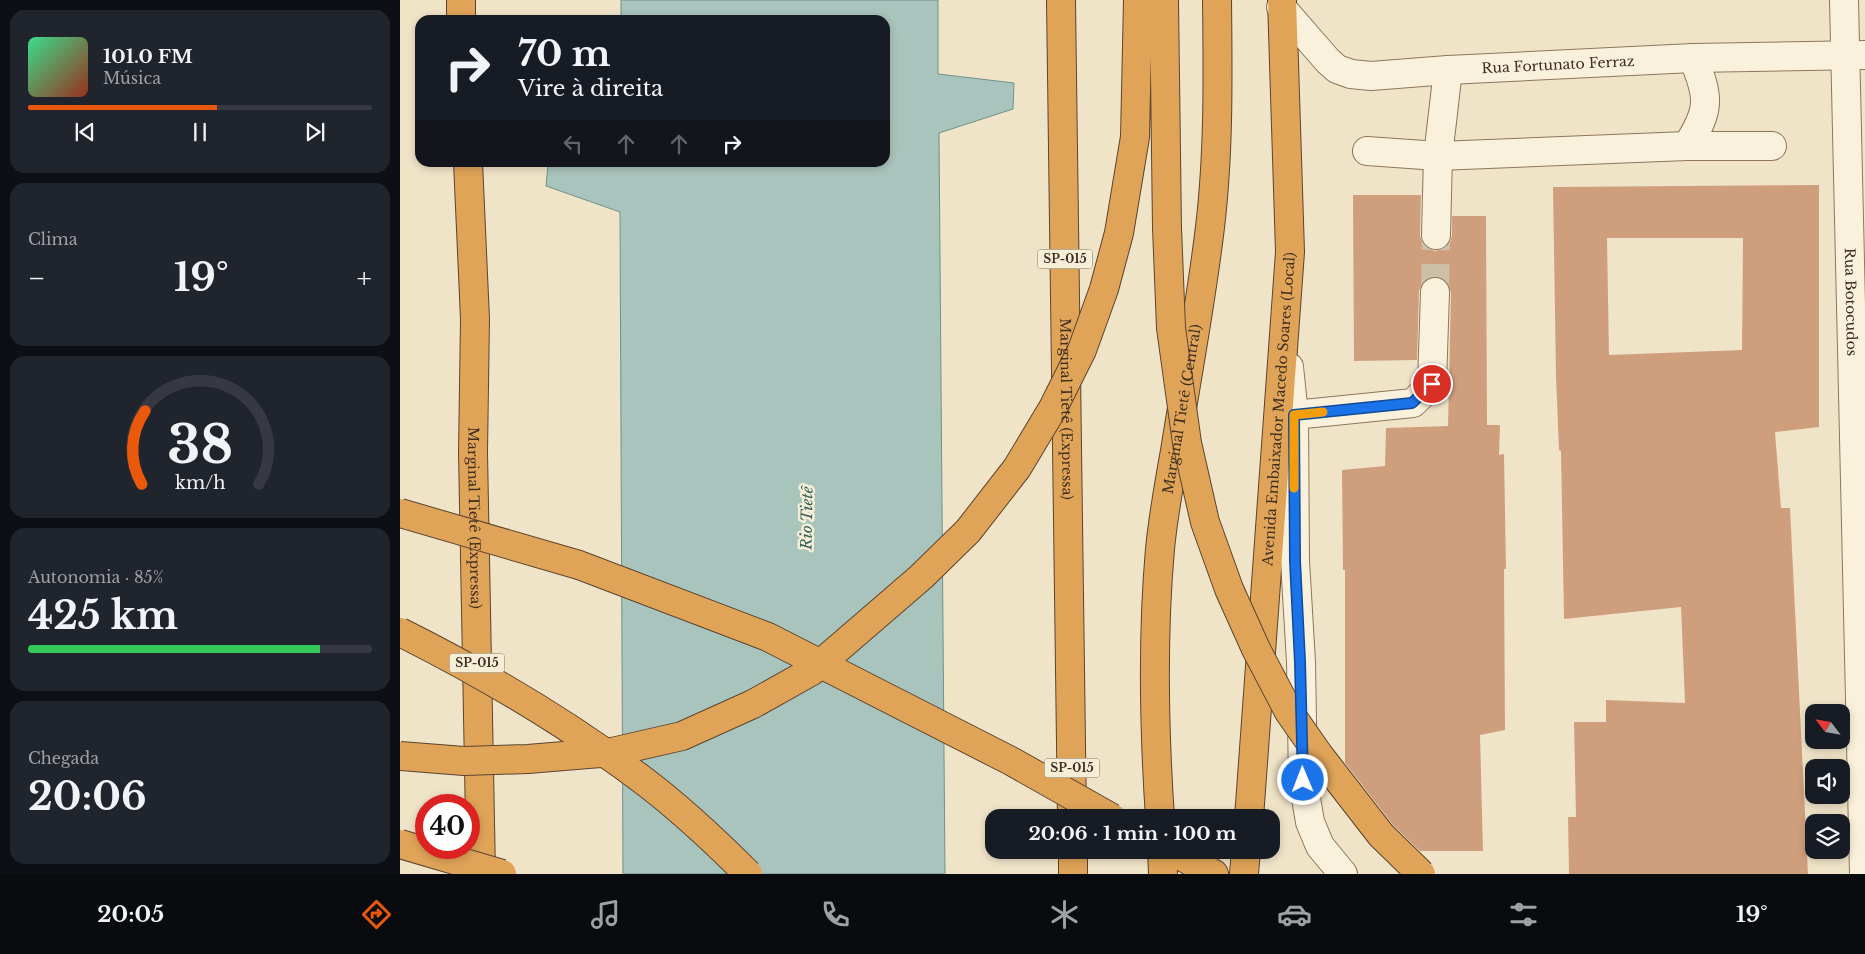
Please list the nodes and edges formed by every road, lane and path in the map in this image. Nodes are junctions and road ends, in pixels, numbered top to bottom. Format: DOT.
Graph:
graph roads {
  1 [pos="461,0"];
  2 [pos="1061,0"];
  3 [pos="1138,0"];
  4 [pos="1164,0"];
  5 [pos="1217,0"];
  6 [pos="1844,0"];
  7 [pos="1282,3"];
  8 [pos="462,15"];
  9 [pos="1855,56"];
  10 [pos="1693,58"];
  11 [pos="1448,70"];
  12 [pos="1687,146"];
  13 [pos="1772,146"];
  14 [pos="1367,151"];
  15 [pos="1856,151"];
  16 [pos="1438,156"];
  17 [pos="468,167"];
  18 [pos="1436,236"];
  19 [pos="1435,292"];
  20 [pos="1286,327"];
  21 [pos="1294,415"];
  22 [pos="400,513"];
  23 [pos="400,632"];
  24 [pos="400,756"];
  25 [pos="1072,809"];
  26 [pos="1096,809"];
  27 [pos="1160,809"];
  28 [pos="1250,809"];
  29 [pos="400,844"];
  30 [pos="1073,859"];
  31 [pos="1162,859"];
  32 [pos="1186,859"];
  33 [pos="1245,859"];
  34 [pos="481,874"];
  35 [pos="502,874"];
  36 [pos="748,874"];
  37 [pos="1073,874"];
  38 [pos="1163,874"];
  39 [pos="1214,874"];
  40 [pos="1244,874"];
  41 [pos="1343,874"];
  42 [pos="1421,874"];
  43 [pos="1864,874"];
  1 -- 8 [label="highway"];
  2 -- 25 [label="highway, Marginal Tietê (Expressa) / SP-015"];
  3 -- 24 [label="highway, bridge"];
  4 -- 42 [label="highway, bridge"];
  5 -- 27 [label="highway, Marginal Tietê (Central)"];
  6 -- 9 [label="street, Rua Botocudos"];
  7 -- 11 [label="street, Rua Fortunato Ferraz"];
  7 -- 20 [label="highway, Avenida Embaixador Macedo Soares (Local)"];
  9 -- 10 [label="street, Rua Fortunato Ferraz"];
  9 -- 15 [label="street, Rua Botocudos"];
  10 -- 11 [label="street, Rua Fortunato Ferraz"];
  10 -- 12 [label="street"];
  11 -- 16 [label="street"];
  12 -- 13 [label="street"];
  12 -- 16 [label="street"];
  14 -- 16 [label="street"];
  15 -- 43 [label="street, Rua Botocudos"];
  16 -- 18 [label="street"];
  17 -- 34 [label="highway, Marginal Tietê (Expressa) / SP-015"];
  19 -- 21 [label="street"];
  20 -- 21 [label="street"];
  20 -- 28 [label="highway, Avenida Embaixador Macedo Soares (Local)"];
  21 -- 41 [label="street"];
  22 -- 26 [label="highway, bridge"];
  23 -- 36 [label="highway, bridge"];
  29 -- 35 [label="highway, bridge"];
  30 -- 37 [label="highway"];
  31 -- 38 [label="highway"];
  32 -- 39 [label="highway"];
  33 -- 40 [label="highway"];
}
